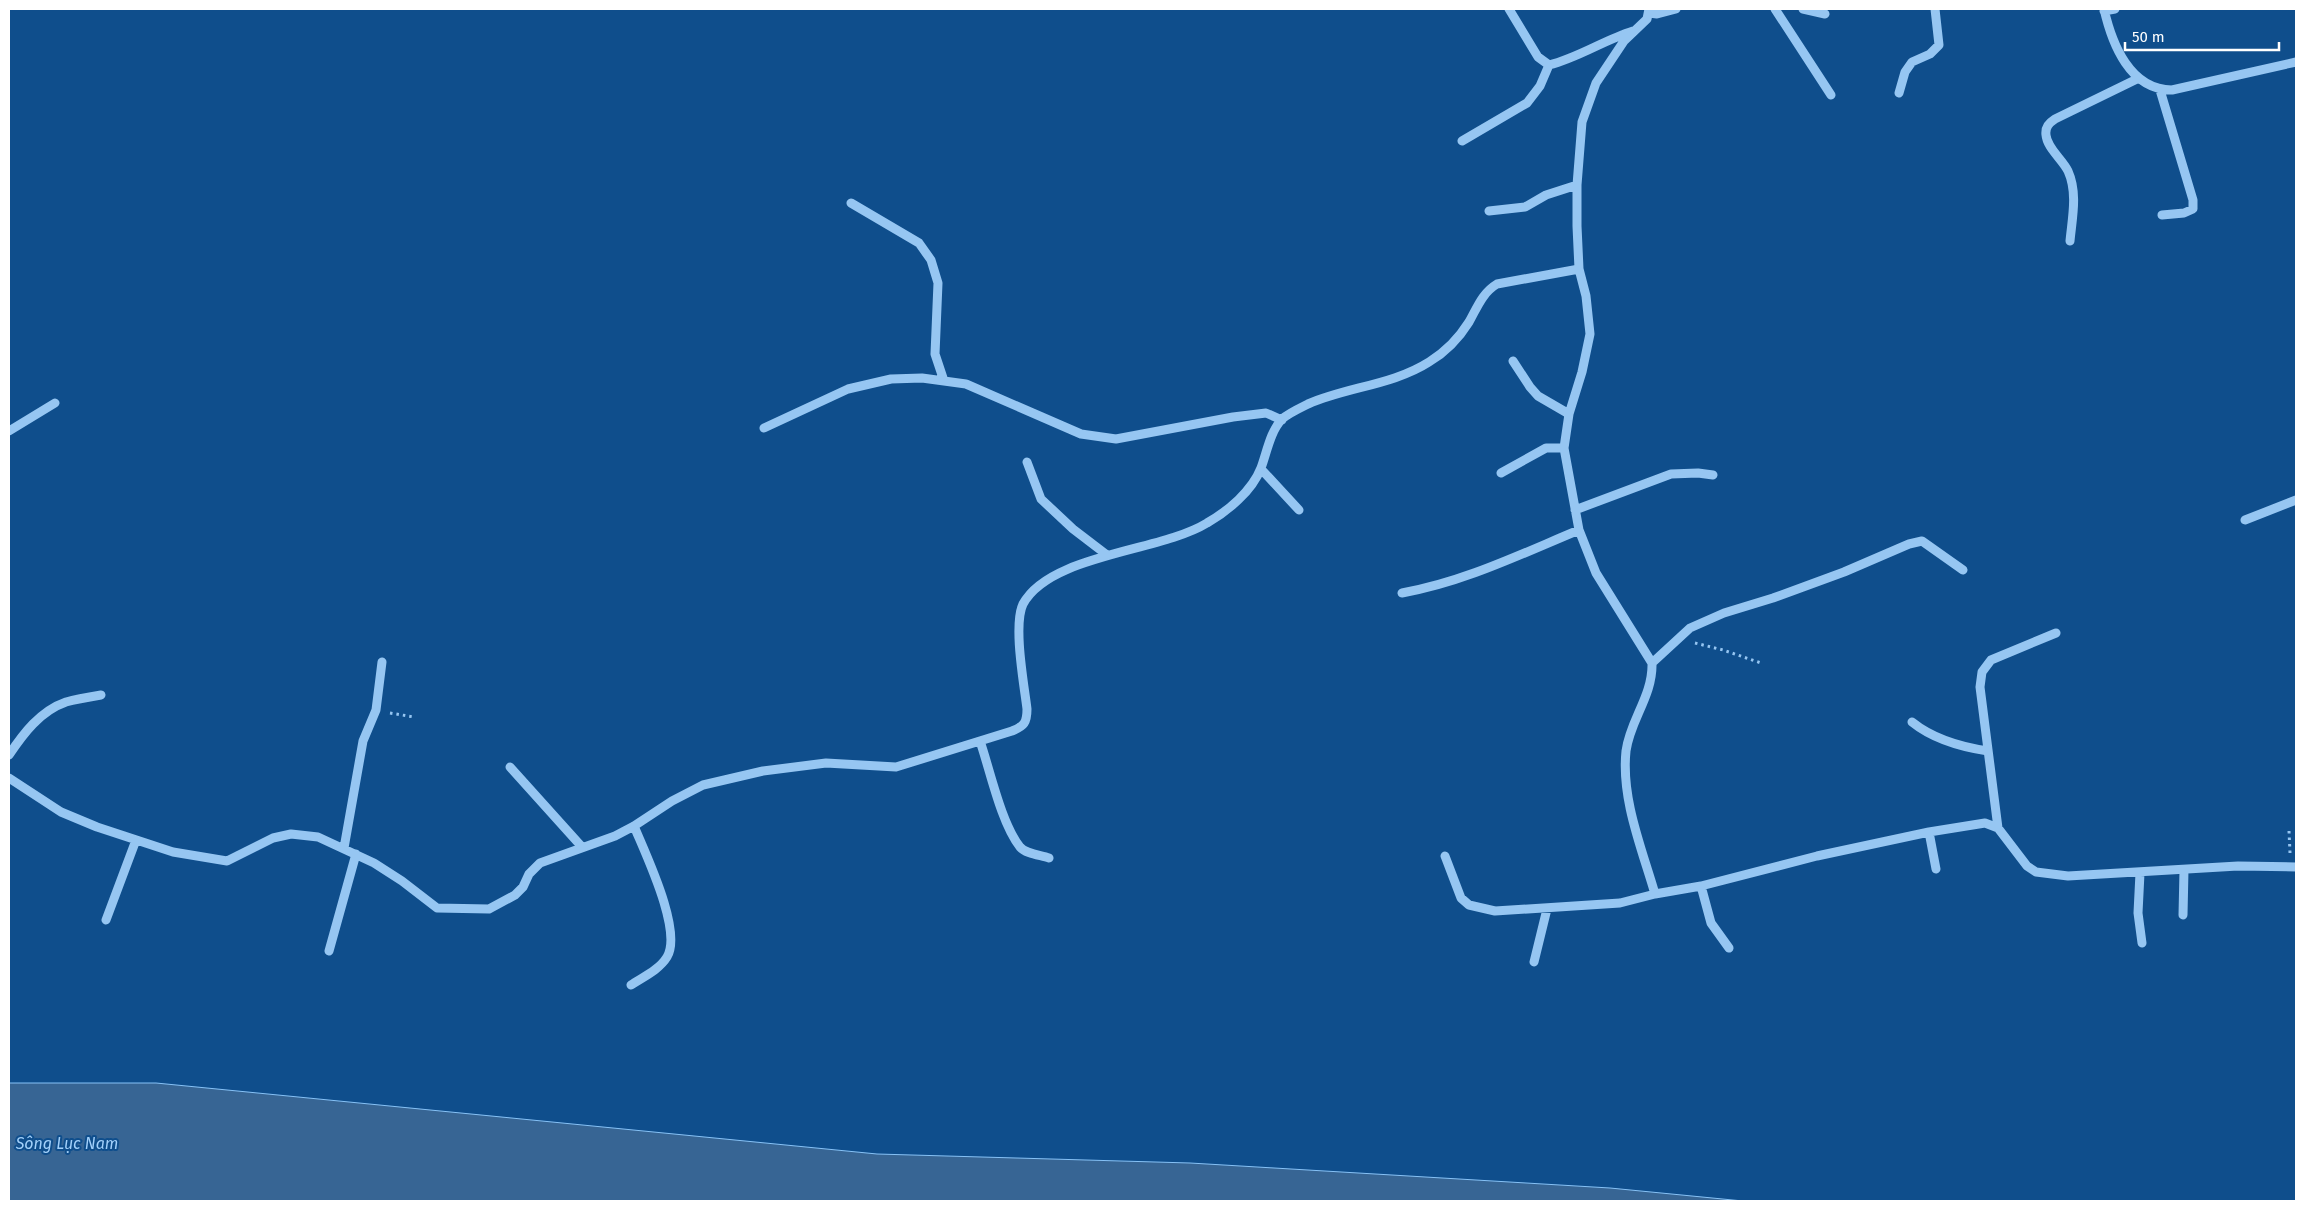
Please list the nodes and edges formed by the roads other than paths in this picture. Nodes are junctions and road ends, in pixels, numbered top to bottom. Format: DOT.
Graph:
graph roads {
  1 [pos="1509,9"];
  2 [pos="1676,9"];
  3 [pos="1775,9"];
  4 [pos="1803,9"];
  5 [pos="1935,9"];
  6 [pos="2115,9"];
  7 [pos="2104,10"];
  8 [pos="1649,11"];
  9 [pos="1825,14"];
  10 [pos="1633,31"];
  11 [pos="2296,62"];
  12 [pos="1549,65"];
  13 [pos="2138,79"];
  14 [pos="2160,90"];
  15 [pos="1899,93"];
  16 [pos="1831,95"];
  17 [pos="1462,140"];
  18 [pos="1577,185"];
  19 [pos="850,203"];
  20 [pos="1488,211"];
  21 [pos="2162,215"];
  22 [pos="2070,241"];
  23 [pos="1579,269"];
  24 [pos="1513,361"];
  25 [pos="944,381"];
  26 [pos="55,403"];
  27 [pos="1569,414"];
  28 [pos="1282,420"];
  29 [pos="764,428"];
  30 [pos="9,431"];
  31 [pos="1564,448"];
  32 [pos="1028,462"];
  33 [pos="1261,469"];
  34 [pos="1501,473"];
  35 [pos="1713,475"];
  36 [pos="2296,500"];
  37 [pos="1299,510"];
  38 [pos="1575,510"];
  39 [pos="2245,520"];
  40 [pos="1579,530"];
  41 [pos="1107,555"];
  42 [pos="1963,570"];
  43 [pos="1402,593"];
  44 [pos="2056,633"];
  45 [pos="382,662"];
  46 [pos="1652,663"];
  47 [pos="101,695"];
  48 [pos="1912,722"];
  49 [pos="980,740"];
  50 [pos="1988,751"];
  51 [pos="9,755"];
  52 [pos="510,767"];
  53 [pos="9,778"];
  54 [pos="634,826"];
  55 [pos="1998,828"];
  56 [pos="1929,832"];
  57 [pos="136,840"];
  58 [pos="582,847"];
  59 [pos="344,848"];
  60 [pos="356,854"];
  61 [pos="1445,856"];
  62 [pos="1049,858"];
  63 [pos="2294,867"];
  64 [pos="1936,870"];
  65 [pos="2184,870"];
  66 [pos="2140,873"];
  67 [pos="1701,886"];
  68 [pos="1655,894"];
  69 [pos="1547,909"];
  70 [pos="2183,915"];
  71 [pos="106,920"];
  72 [pos="2142,944"];
  73 [pos="1729,948"];
  74 [pos="329,951"];
  75 [pos="1534,962"];
  76 [pos="631,985"];
  1 -- 12 [label="street"];
  2 -- 8 [label="street"];
  3 -- 16 [label="street"];
  4 -- 9 [label="street"];
  5 -- 15 [label="street"];
  6 -- 7 [label="street"];
  7 -- 13 [label="street"];
  8 -- 10 [label="street"];
  10 -- 12 [label="street"];
  10 -- 18 [label="street"];
  11 -- 14 [label="street"];
  12 -- 17 [label="street"];
  13 -- 14 [label="street"];
  13 -- 22 [label="street"];
  14 -- 21 [label="street"];
  18 -- 20 [label="street"];
  18 -- 23 [label="street"];
  19 -- 25 [label="street"];
  23 -- 27 [label="street"];
  23 -- 28 [label="street"];
  24 -- 27 [label="street"];
  25 -- 28 [label="street"];
  25 -- 29 [label="street"];
  26 -- 30 [label="street"];
  27 -- 31 [label="street"];
  28 -- 33 [label="street"];
  31 -- 34 [label="street"];
  31 -- 38 [label="street"];
  32 -- 41 [label="street"];
  33 -- 37 [label="street"];
  33 -- 41 [label="street"];
  35 -- 38 [label="street"];
  36 -- 39 [label="street"];
  38 -- 40 [label="street"];
  40 -- 43 [label="street"];
  40 -- 46 [label="street"];
  41 -- 49 [label="street"];
  42 -- 46 [label="street"];
  44 -- 50 [label="street"];
  45 -- 59 [label="street"];
  46 -- 68 [label="street"];
  47 -- 51 [label="street"];
  48 -- 50 [label="street"];
  49 -- 54 [label="street"];
  49 -- 62 [label="street"];
  50 -- 55 [label="street"];
  52 -- 58 [label="street"];
  53 -- 57 [label="street"];
  54 -- 58 [label="street"];
  54 -- 76 [label="street"];
  55 -- 56 [label="street"];
  55 -- 66 [label="street"];
  56 -- 64 [label="street"];
  56 -- 67 [label="street"];
  57 -- 59 [label="street"];
  57 -- 71 [label="street"];
  58 -- 60 [label="street"];
  59 -- 60 [label="street"];
  60 -- 74 [label="street"];
  61 -- 69 [label="street"];
  63 -- 65 [label="street"];
  65 -- 66 [label="street"];
  65 -- 70 [label="street"];
  66 -- 72 [label="street"];
  67 -- 68 [label="street"];
  67 -- 73 [label="street"];
  68 -- 69 [label="street"];
  69 -- 75 [label="street"];
}
